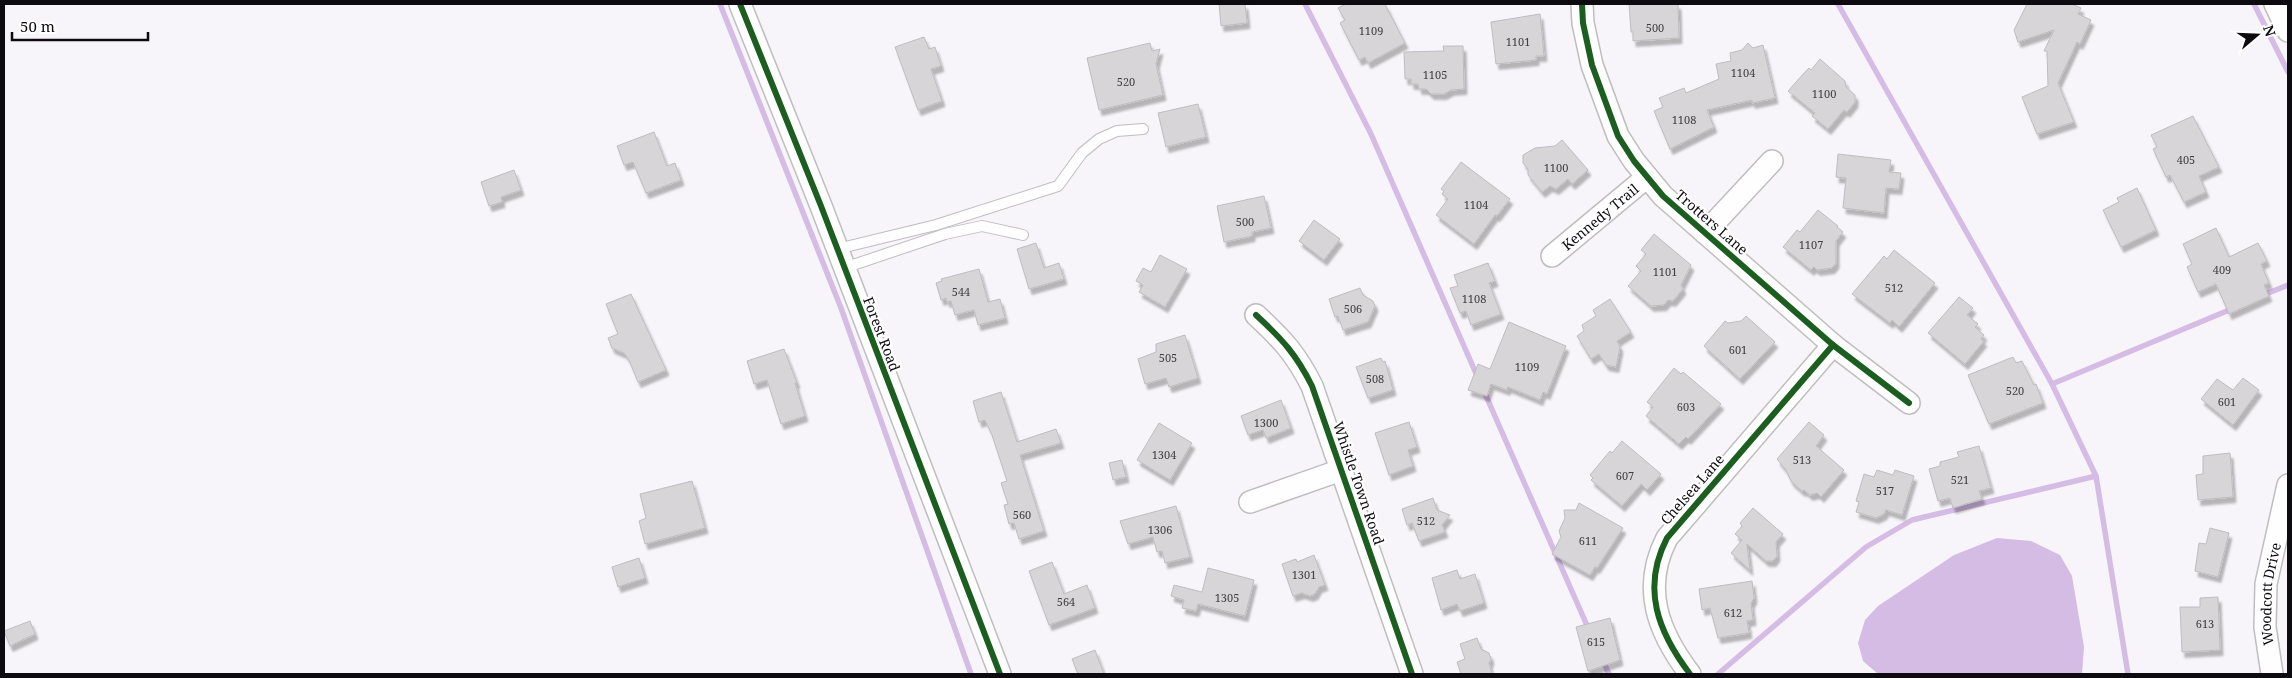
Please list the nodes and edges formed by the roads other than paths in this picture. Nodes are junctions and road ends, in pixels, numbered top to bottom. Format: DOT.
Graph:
graph roads {
  1 [pos="740,4"];
  2 [pos="1582,4"];
  3 [pos="2275,4"];
  4 [pos="2288,31"];
  5 [pos="1143,129"];
  6 [pos="1772,161"];
  7 [pos="1648,177"];
  8 [pos="1705,233"];
  9 [pos="1024,234"];
  10 [pos="1552,256"];
  11 [pos="840,259"];
  12 [pos="1256,315"];
  13 [pos="1833,345"];
  14 [pos="1909,402"];
  15 [pos="1341,470"];
  16 [pos="2288,485"];
  17 [pos="1250,502"];
  18 [pos="1000,674"];
  19 [pos="1412,674"];
  20 [pos="1690,674"];
  21 [pos="2272,674"];
  1 -- 11 [label="street, Forest Road"];
  2 -- 7 [label="street, Trotters Lane"];
  3 -- 4 [label="street"];
  5 -- 11 [label="lane"];
  6 -- 8 [label="street"];
  7 -- 8 [label="street, Trotters Lane"];
  7 -- 10 [label="street, Kennedy Trail"];
  8 -- 13 [label="street, Trotters Lane"];
  9 -- 11 [label="lane"];
  11 -- 18 [label="street, Forest Road"];
  12 -- 15 [label="street, Whistle Town Road"];
  13 -- 14 [label="street, Trotters Lane"];
  13 -- 20 [label="street, Chelsea Lane"];
  15 -- 17 [label="street"];
  15 -- 19 [label="street, Whistle Town Road"];
  16 -- 21 [label="street, Woodcott Drive"];
}
